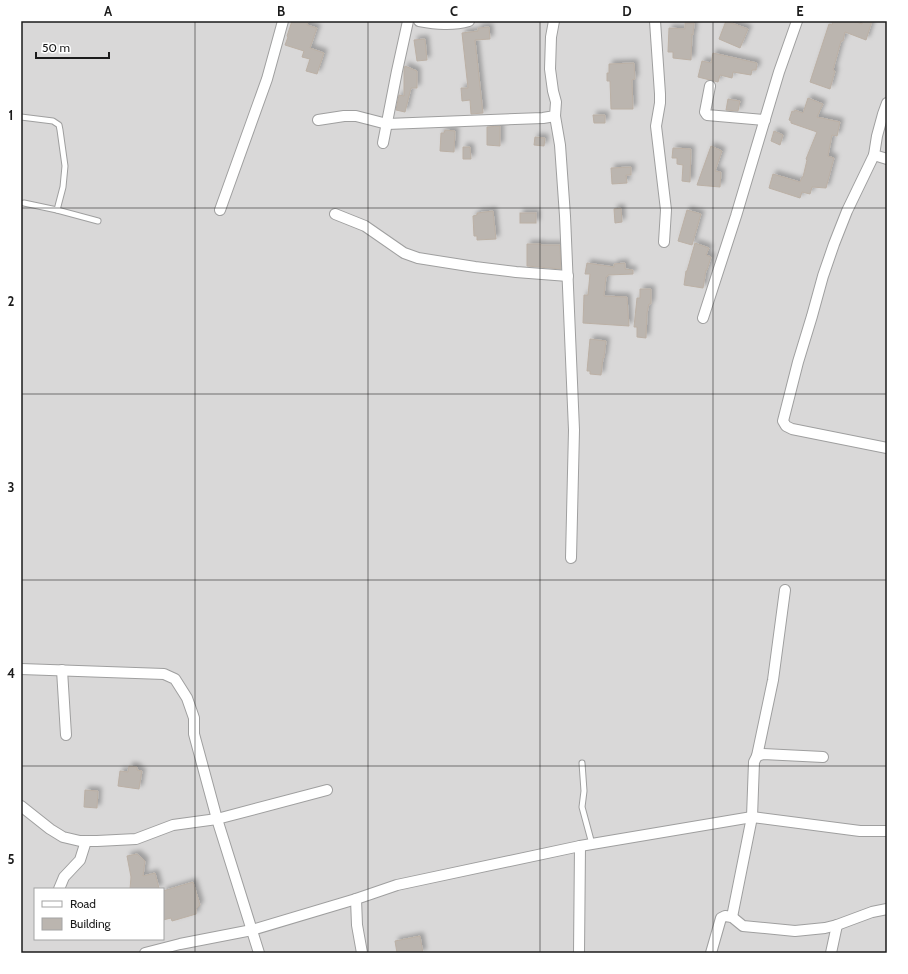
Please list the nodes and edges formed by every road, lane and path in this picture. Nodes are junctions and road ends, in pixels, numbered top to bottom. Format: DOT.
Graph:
graph roads {
  1 [pos="283,21"];
  2 [pos="408,21"];
  3 [pos="419,21"];
  4 [pos="469,21"];
  5 [pos="554,21"];
  6 [pos="655,21"];
  7 [pos="797,21"];
  8 [pos="710,86"];
  9 [pos="887,103"];
  10 [pos="555,116"];
  11 [pos="21,117"];
  12 [pos="318,120"];
  13 [pos="765,120"];
  14 [pos="387,124"];
  15 [pos="383,143"];
  16 [pos="874,155"];
  17 [pos="887,159"];
  18 [pos="24,203"];
  19 [pos="57,210"];
  20 [pos="220,210"];
  21 [pos="335,214"];
  22 [pos="98,222"];
  23 [pos="664,242"];
  24 [pos="568,276"];
  25 [pos="703,318"];
  26 [pos="887,448"];
  27 [pos="571,558"];
  28 [pos="785,590"];
  29 [pos="21,669"];
  30 [pos="62,670"];
  31 [pos="66,735"];
  32 [pos="757,756"];
  33 [pos="823,757"];
  34 [pos="582,762"];
  35 [pos="327,790"];
  36 [pos="21,806"];
  37 [pos="752,817"];
  38 [pos="217,819"];
  39 [pos="887,831"];
  40 [pos="86,841"];
  41 [pos="592,844"];
  42 [pos="580,846"];
  43 [pos="59,888"];
  44 [pos="356,899"];
  45 [pos="887,909"];
  46 [pos="732,917"];
  47 [pos="837,925"];
  48 [pos="252,930"];
  49 [pos="144,953"];
  50 [pos="259,953"];
  51 [pos="362,953"];
  52 [pos="579,953"];
  53 [pos="711,953"];
  54 [pos="831,953"];
  1 -- 20 [label="street"];
  2 -- 14 [label="street"];
  3 -- 4 [label="street"];
  5 -- 10 [label="street"];
  6 -- 23 [label="street"];
  7 -- 13 [label="street"];
  8 -- 13 [label="street"];
  9 -- 16 [label="street"];
  10 -- 14 [label="street"];
  10 -- 24 [label="street"];
  11 -- 19 [label="lane"];
  12 -- 14 [label="street"];
  13 -- 25 [label="street"];
  14 -- 15 [label="street"];
  16 -- 17 [label="street"];
  16 -- 26 [label="street"];
  18 -- 19 [label="lane"];
  19 -- 22 [label="lane"];
  21 -- 24 [label="street"];
  24 -- 27 [label="street"];
  28 -- 32 [label="street"];
  29 -- 30 [label="street"];
  30 -- 31 [label="street"];
  30 -- 38 [label="street"];
  32 -- 33 [label="street"];
  32 -- 37 [label="street"];
  34 -- 41 [label="lane"];
  35 -- 38 [label="street"];
  36 -- 40 [label="street"];
  37 -- 39 [label="street"];
  37 -- 41 [label="street"];
  37 -- 46 [label="street"];
  38 -- 40 [label="street"];
  38 -- 48 [label="street"];
  40 -- 43 [label="street"];
  41 -- 42 [label="street"];
  42 -- 44 [label="street"];
  42 -- 52 [label="street"];
  44 -- 48 [label="street"];
  44 -- 51 [label="street"];
  45 -- 47 [label="street"];
  46 -- 47 [label="street"];
  46 -- 53 [label="street"];
  47 -- 54 [label="street"];
  48 -- 49 [label="street"];
  48 -- 50 [label="street"];
}
